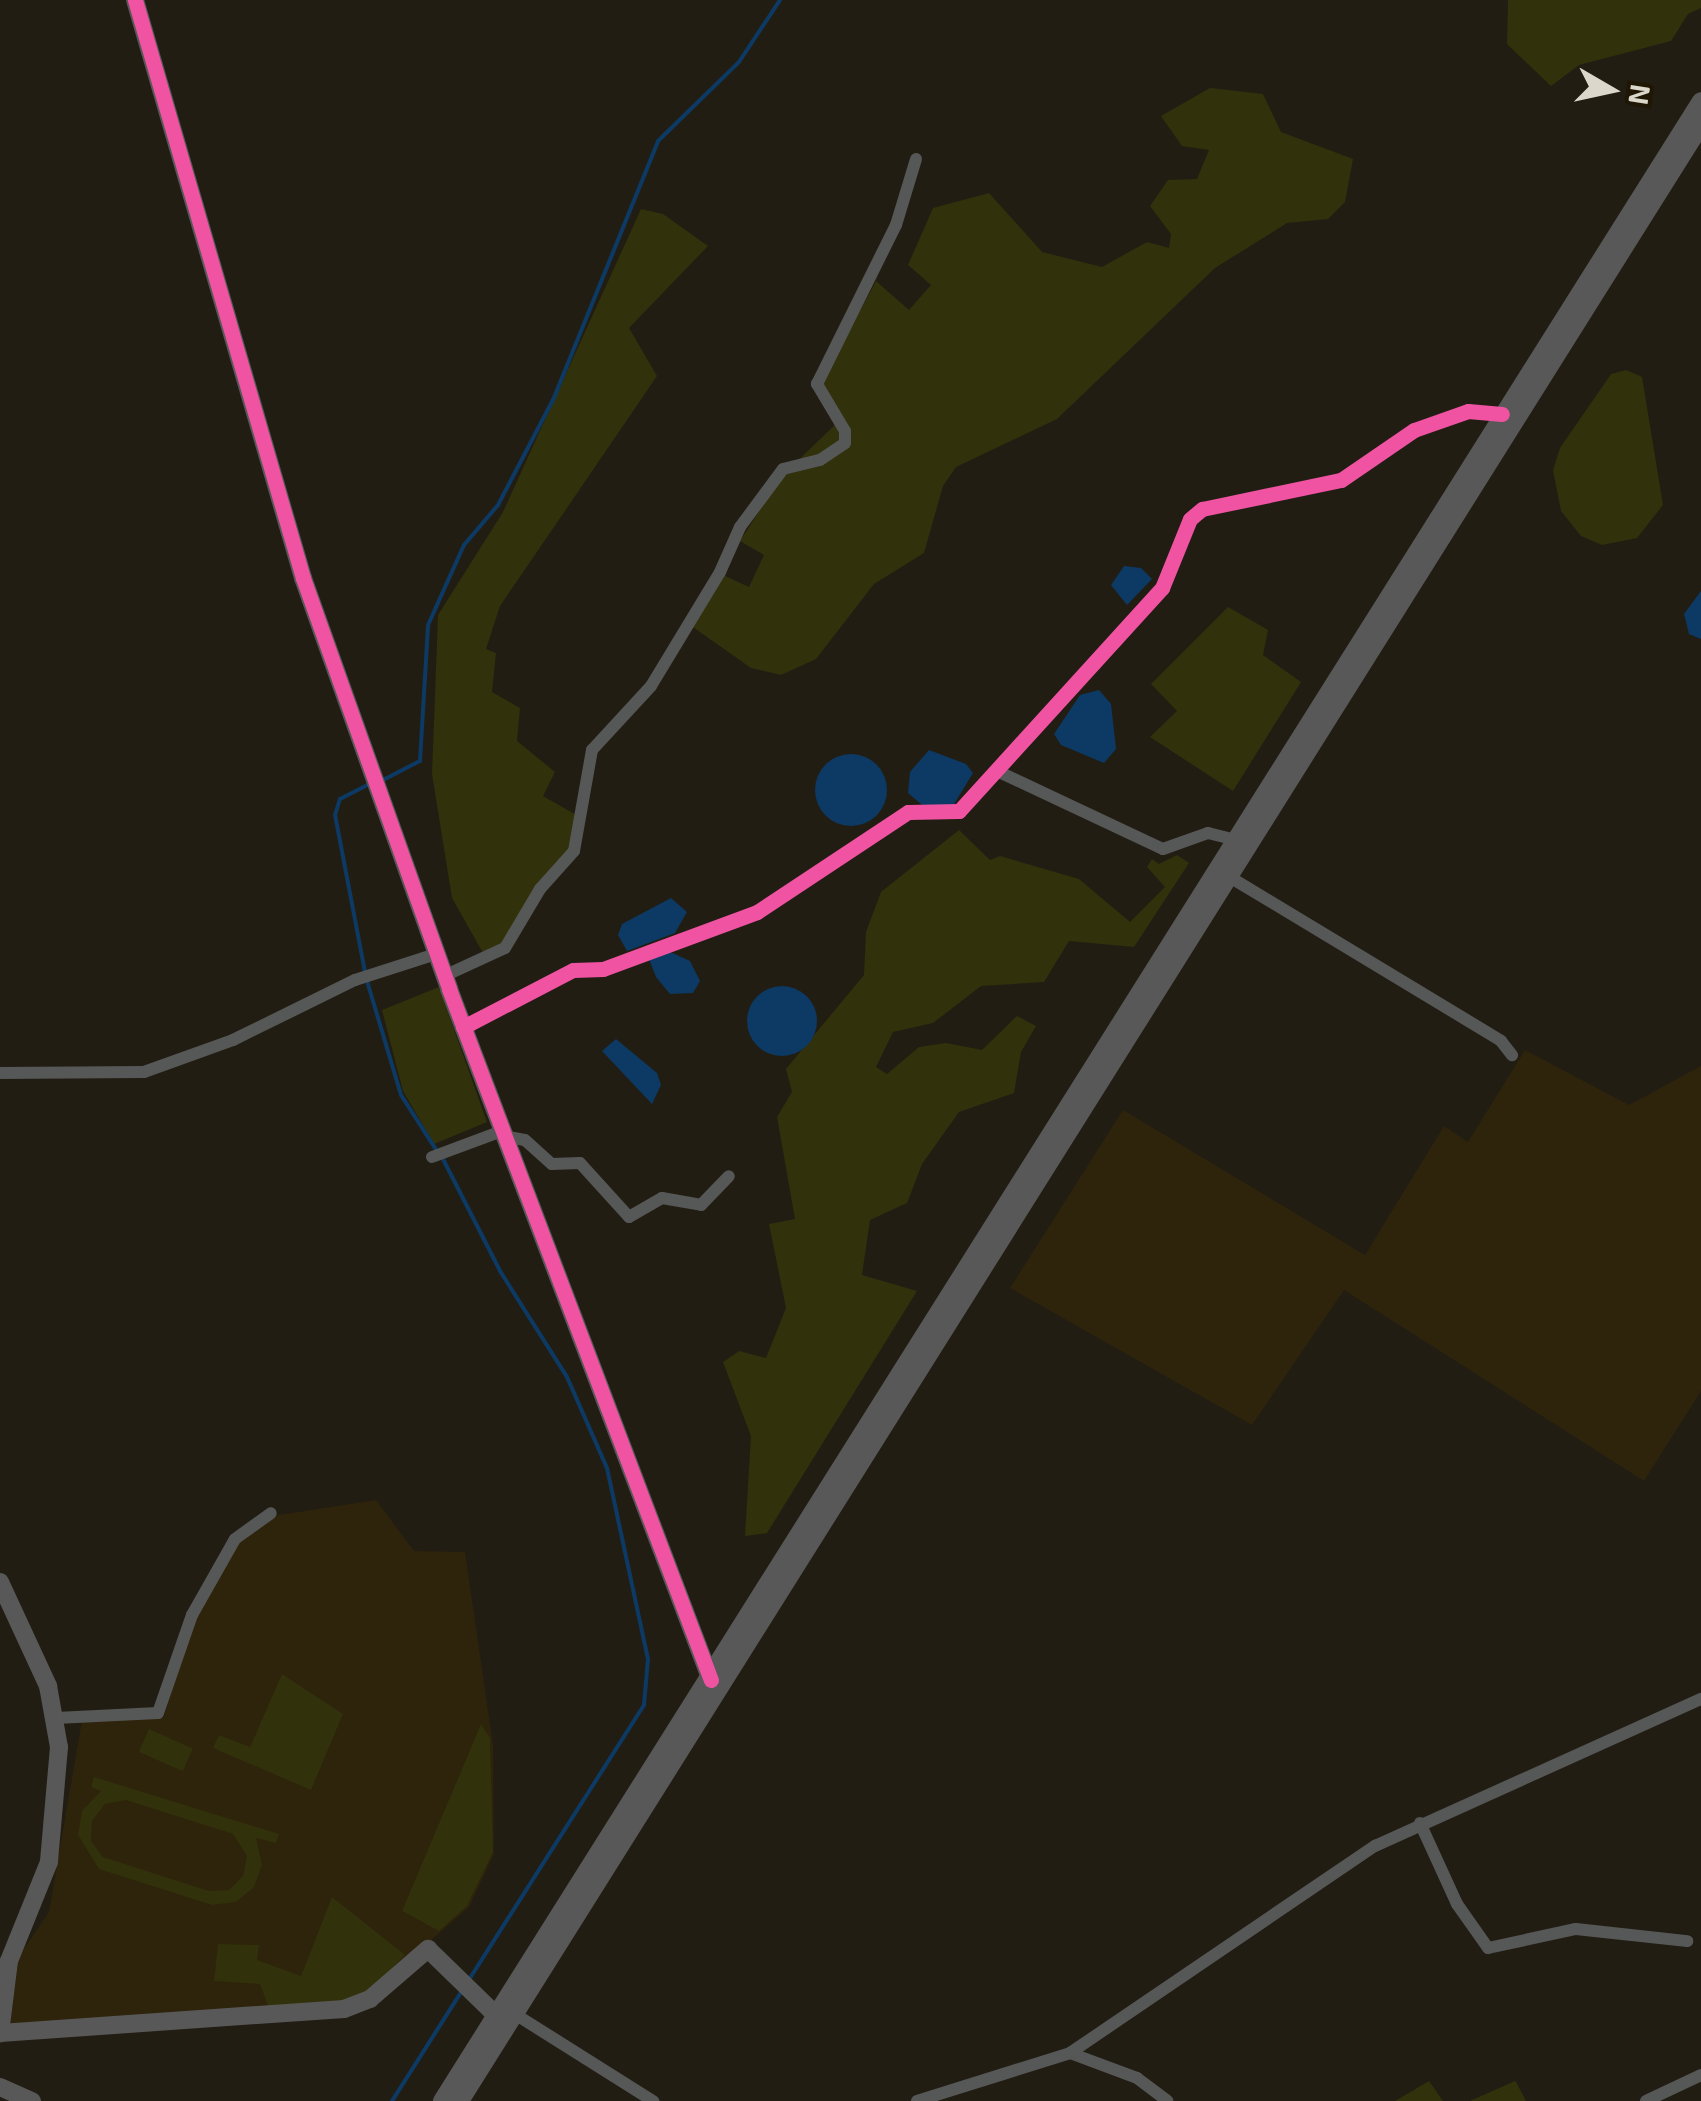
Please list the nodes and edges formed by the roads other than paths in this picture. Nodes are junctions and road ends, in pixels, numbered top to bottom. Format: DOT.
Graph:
graph roads {
  1 [pos="135,0"];
  2 [pos="1701,101"];
  3 [pos="1701,125"];
  4 [pos="916,159"];
  5 [pos="1502,414"];
  6 [pos="997,771"];
  7 [pos="1236,840"];
  8 [pos="1228,876"];
  9 [pos="436,954"];
  10 [pos="444,976"];
  11 [pos="463,1027"];
  12 [pos="1512,1055"];
  13 [pos="0,1073"];
  14 [pos="503,1133"];
  15 [pos="432,1158"];
  16 [pos="728,1176"];
  17 [pos="271,1513"];
  18 [pos="0,1582"];
  19 [pos="711,1680"];
  20 [pos="1701,1699"];
  21 [pos="56,1718"];
  22 [pos="1420,1823"];
  23 [pos="1686,1941"];
  24 [pos="509,2017"];
  25 [pos="0,2034"];
  26 [pos="1070,2053"];
  27 [pos="1701,2074"];
  28 [pos="7,2090"];
  29 [pos="32,2101"];
  30 [pos="442,2101"];
  31 [pos="460,2101"];
  32 [pos="652,2101"];
  33 [pos="917,2101"];
  34 [pos="1167,2101"];
  35 [pos="1646,2101"];
  1 -- 9 [label="main road"];
  2 -- 5 [label="main road"];
  3 -- 8 [label="main road"];
  4 -- 10 [label="street"];
  5 -- 6 [label="street"];
  5 -- 7 [label="main road"];
  6 -- 7 [label="street"];
  6 -- 11 [label="street"];
  7 -- 19 [label="main road"];
  8 -- 12 [label="street"];
  8 -- 24 [label="main road"];
  9 -- 10 [label="main road"];
  9 -- 13 [label="street"];
  10 -- 11 [label="main road"];
  11 -- 14 [label="main road"];
  14 -- 15 [label="street"];
  14 -- 16 [label="street"];
  14 -- 19 [label="main road"];
  17 -- 21 [label="street"];
  18 -- 21 [label="main road"];
  19 -- 24 [label="main road"];
  20 -- 22 [label="street"];
  21 -- 25 [label="main road"];
  22 -- 23 [label="street"];
  22 -- 26 [label="street"];
  24 -- 25 [label="main road"];
  24 -- 30 [label="main road"];
  24 -- 31 [label="main road"];
  24 -- 32 [label="street"];
  26 -- 33 [label="street"];
  26 -- 34 [label="street"];
  27 -- 35 [label="street"];
  28 -- 29 [label="main road"];
}
